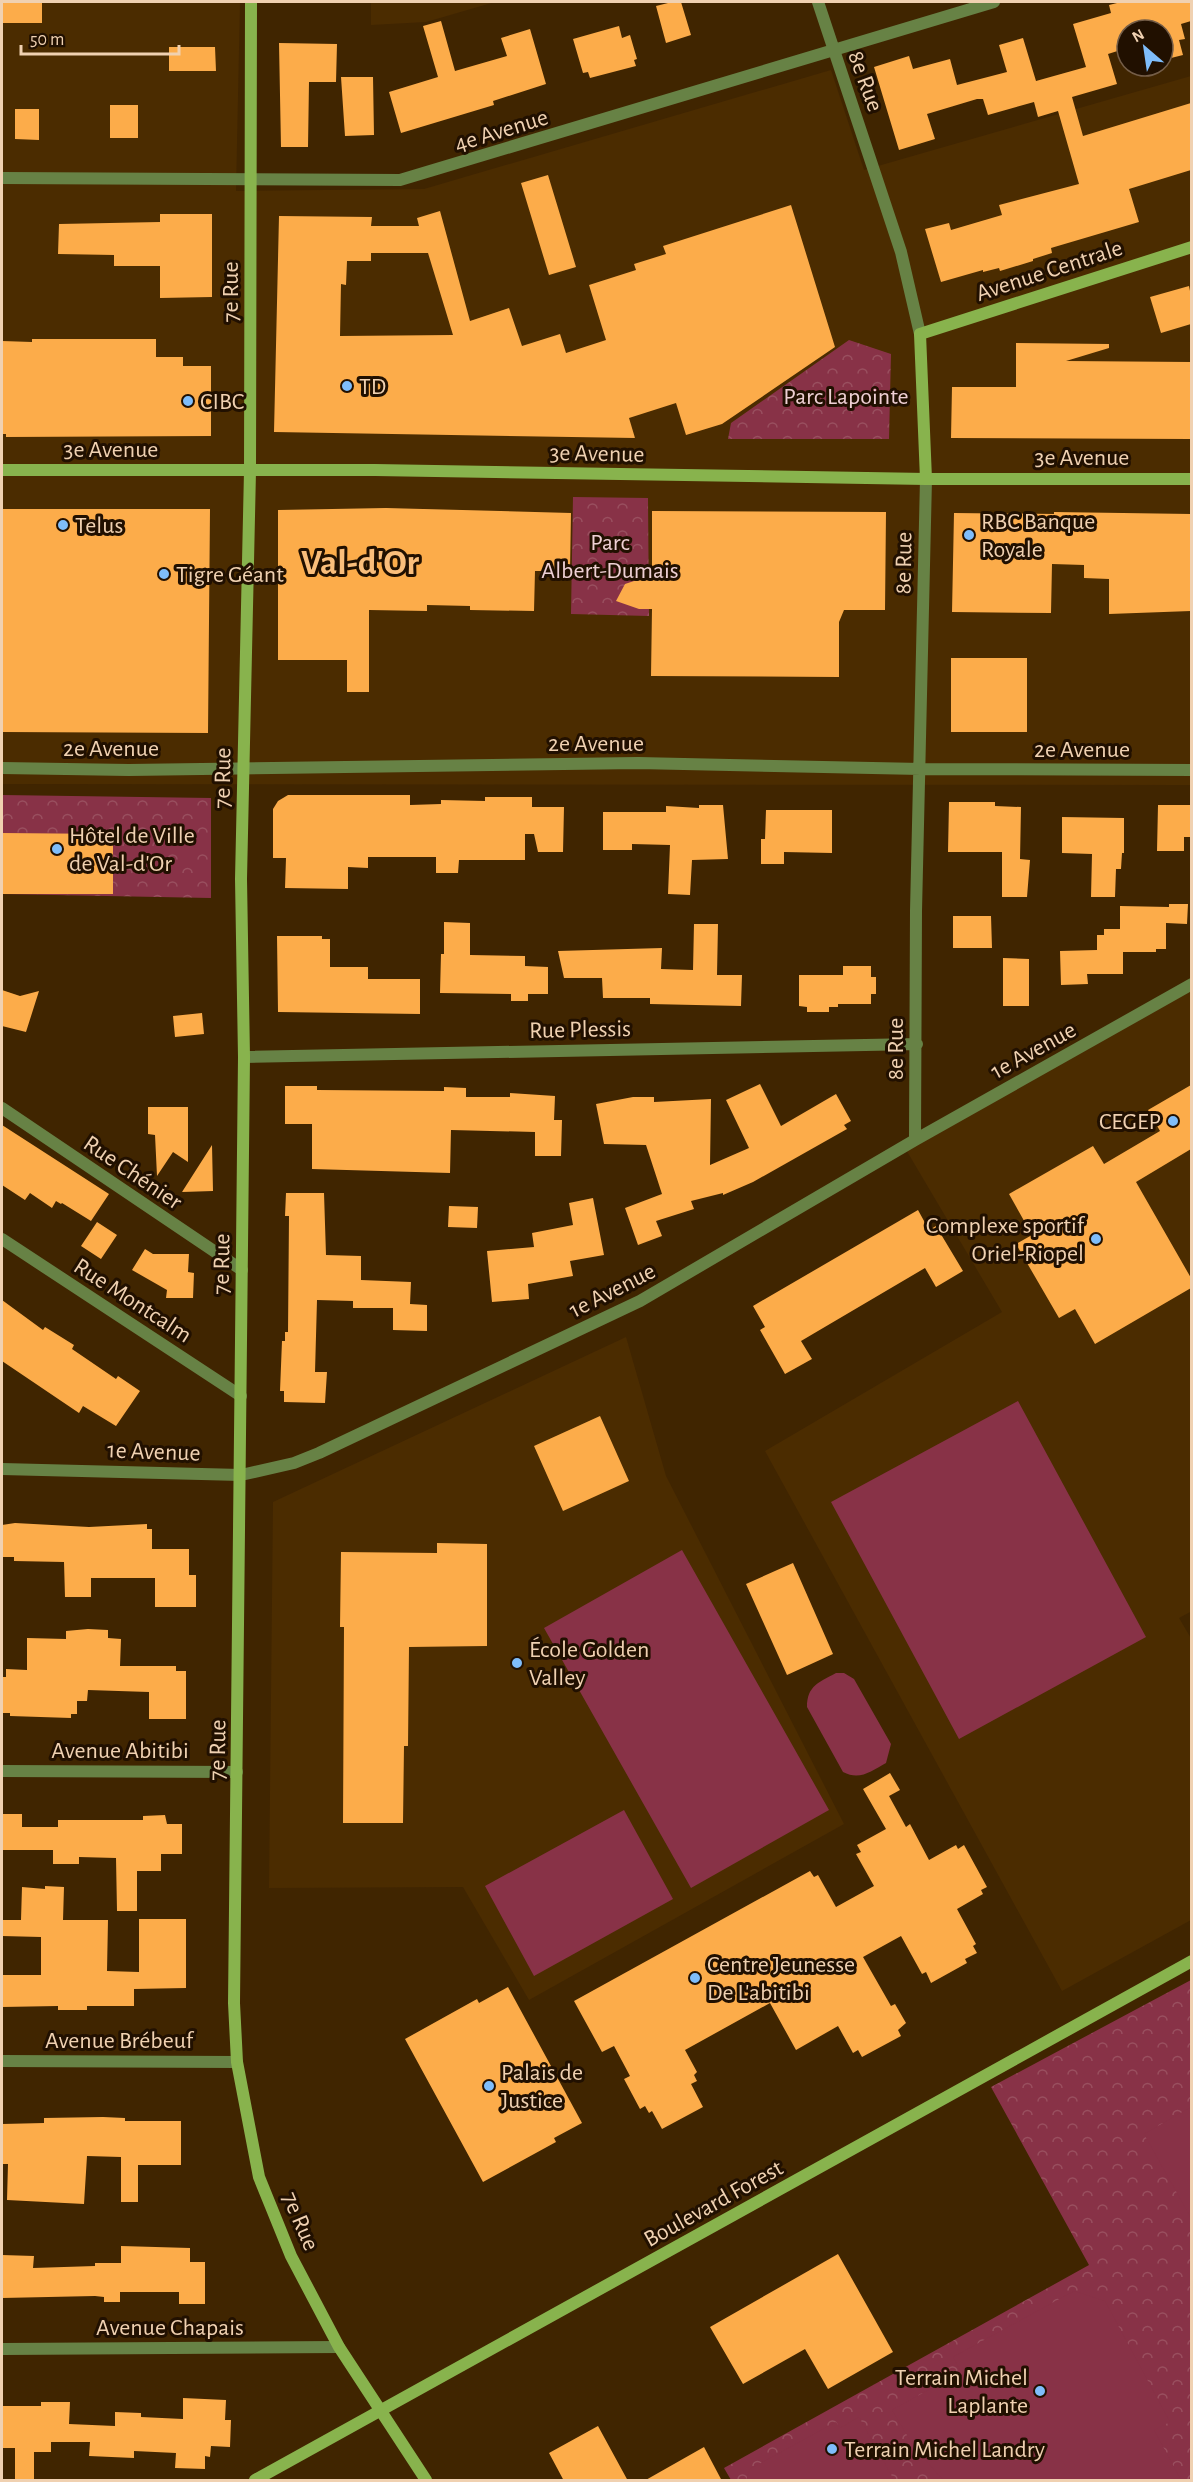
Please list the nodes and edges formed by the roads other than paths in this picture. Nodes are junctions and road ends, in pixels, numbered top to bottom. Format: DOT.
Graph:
graph roads {
  1 [pos="251,2"];
  2 [pos="818,2"];
  3 [pos="994,2"];
  4 [pos="832,50"];
  5 [pos="2,178"];
  6 [pos="251,181"];
  7 [pos="1191,247"];
  8 [pos="920,334"];
  9 [pos="2,470"];
  10 [pos="250,471"];
  11 [pos="926,479"];
  12 [pos="1191,479"];
  13 [pos="2,768"];
  14 [pos="243,768"];
  15 [pos="921,770"];
  16 [pos="1191,770"];
  17 [pos="1191,984"];
  18 [pos="916,1044"];
  19 [pos="244,1058"];
  20 [pos="2,1108"];
  21 [pos="915,1140"];
  22 [pos="2,1239"];
  23 [pos="242,1270"];
  24 [pos="241,1396"];
  25 [pos="2,1470"];
  26 [pos="241,1475"];
  27 [pos="2,1770"];
  28 [pos="237,1772"];
  29 [pos="1191,1961"];
  30 [pos="2,2061"];
  31 [pos="237,2062"];
  32 [pos="339,2347"];
  33 [pos="2,2349"];
  34 [pos="380,2412"];
  35 [pos="255,2481"];
  36 [pos="426,2481"];
  1 -- 6 [label="street, 7e Rue"];
  2 -- 4 [label="street, 8e Rue"];
  3 -- 4 [label="street, 4e Avenue"];
  4 -- 6 [label="street, 4e Avenue"];
  4 -- 8 [label="street, 8e Rue"];
  5 -- 6 [label="street, 4e Avenue"];
  6 -- 10 [label="street, 7e Rue"];
  7 -- 8 [label="street, Avenue Centrale"];
  8 -- 11 [label="street, 8e Rue"];
  9 -- 10 [label="street, 3e Avenue"];
  10 -- 11 [label="street, 3e Avenue"];
  10 -- 14 [label="street, 7e Rue"];
  11 -- 12 [label="street, 3e Avenue"];
  11 -- 15 [label="street, 8e Rue"];
  13 -- 14 [label="street, 2e Avenue"];
  14 -- 15 [label="street, 2e Avenue"];
  14 -- 19 [label="street, 7e Rue"];
  15 -- 16 [label="street, 2e Avenue"];
  15 -- 18 [label="street, 8e Rue"];
  17 -- 21 [label="street, 1e Avenue"];
  18 -- 19 [label="street, Rue Plessis"];
  18 -- 21 [label="street, 8e Rue"];
  19 -- 23 [label="street, 7e Rue"];
  20 -- 23 [label="street, Rue Chénier"];
  21 -- 26 [label="street, 1e Avenue"];
  22 -- 24 [label="street, Rue Montcalm"];
  23 -- 24 [label="street, 7e Rue"];
  24 -- 26 [label="street, 7e Rue"];
  25 -- 26 [label="street, 1e Avenue"];
  26 -- 28 [label="street, 7e Rue"];
  27 -- 28 [label="street, Avenue Abitibi"];
  28 -- 31 [label="street, 7e Rue"];
  29 -- 34 [label="street, Boulevard Forest"];
  30 -- 31 [label="street, Avenue Brébeuf"];
  31 -- 32 [label="street, 7e Rue"];
  32 -- 33 [label="street, Avenue Chapais"];
  32 -- 34 [label="street, 7e Rue"];
  34 -- 35 [label="street, Boulevard Forest"];
  34 -- 36 [label="street, 7e Rue"];
}
